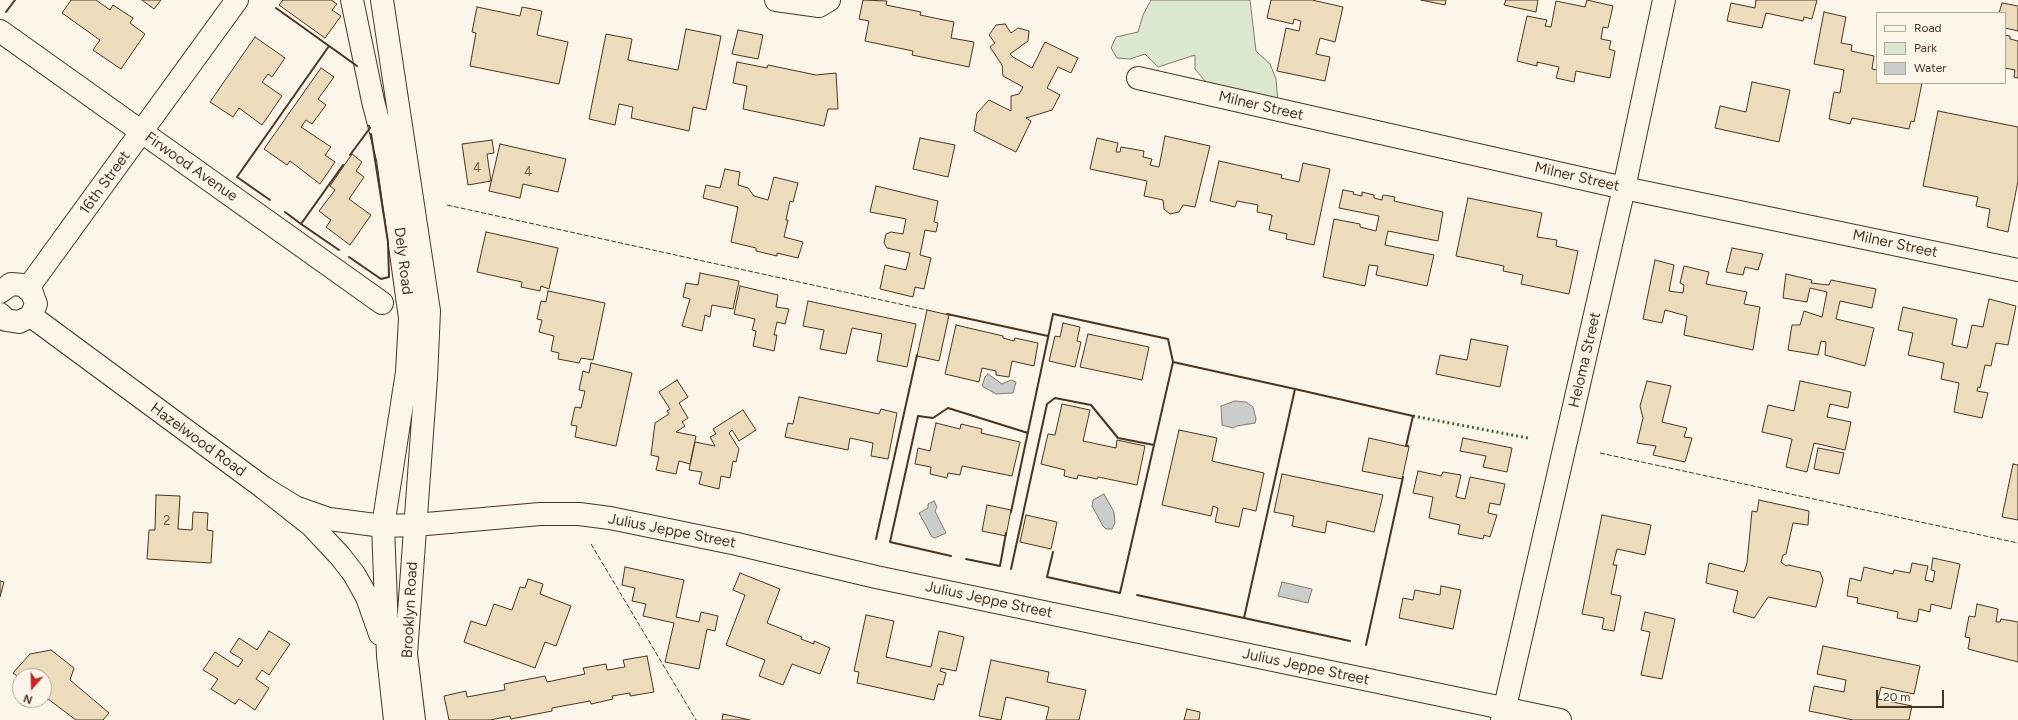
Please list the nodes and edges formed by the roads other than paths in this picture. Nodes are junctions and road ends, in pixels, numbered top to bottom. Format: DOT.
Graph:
graph roads {
  1 [pos="237,0"];
  2 [pos="352,0"];
  3 [pos="382,0"];
  4 [pos="776,0"];
  5 [pos="1664,0"];
  6 [pos="828,2"];
  7 [pos="0,31"];
  8 [pos="1138,78"];
  9 [pos="142,132"];
  10 [pos="1624,188"];
  11 [pos="2018,270"];
  12 [pos="28,288"];
  13 [pos="0,292"];
  14 [pos="382,303"];
  15 [pos="31,316"];
  16 [pos="2,321"];
  17 [pos="264,488"];
  18 [pos="415,525"];
  19 [pos="383,526"];
  20 [pos="388,656"];
  21 [pos="1503,714"];
  22 [pos="395,720"];
  23 [pos="414,720"];
  24 [pos="1560,720"];
  1 -- 9 [label="street, 16th Street"];
  2 -- 19 [label="street, Dely Road"];
  3 -- 18 [label="street, Dely Road"];
  4 -- 6 [label="street"];
  5 -- 10 [label="street, Heloma Street"];
  7 -- 9 [label="street, Firwood Avenue"];
  8 -- 10 [label="street, Milner Street"];
  9 -- 12 [label="street, 16th Street"];
  9 -- 14 [label="street, Firwood Avenue"];
  10 -- 11 [label="street, Milner Street"];
  10 -- 21 [label="street, Heloma Street"];
  12 -- 13 [label="street"];
  12 -- 15 [label="street"];
  15 -- 16 [label="street"];
  15 -- 17 [label="street, Hazelwood Road"];
  17 -- 19 [label="street, Hazelwood Road"];
  17 -- 20 [label="street"];
  18 -- 19 [label="street, Julius Jeppe Street"];
  18 -- 21 [label="street, Julius Jeppe Street"];
  18 -- 23 [label="street, Brooklyn Road"];
  19 -- 20 [label="street, Brooklyn Road"];
  20 -- 22 [label="street, Brooklyn Road"];
  21 -- 24 [label="street, Julius Jeppe Street"];
}
